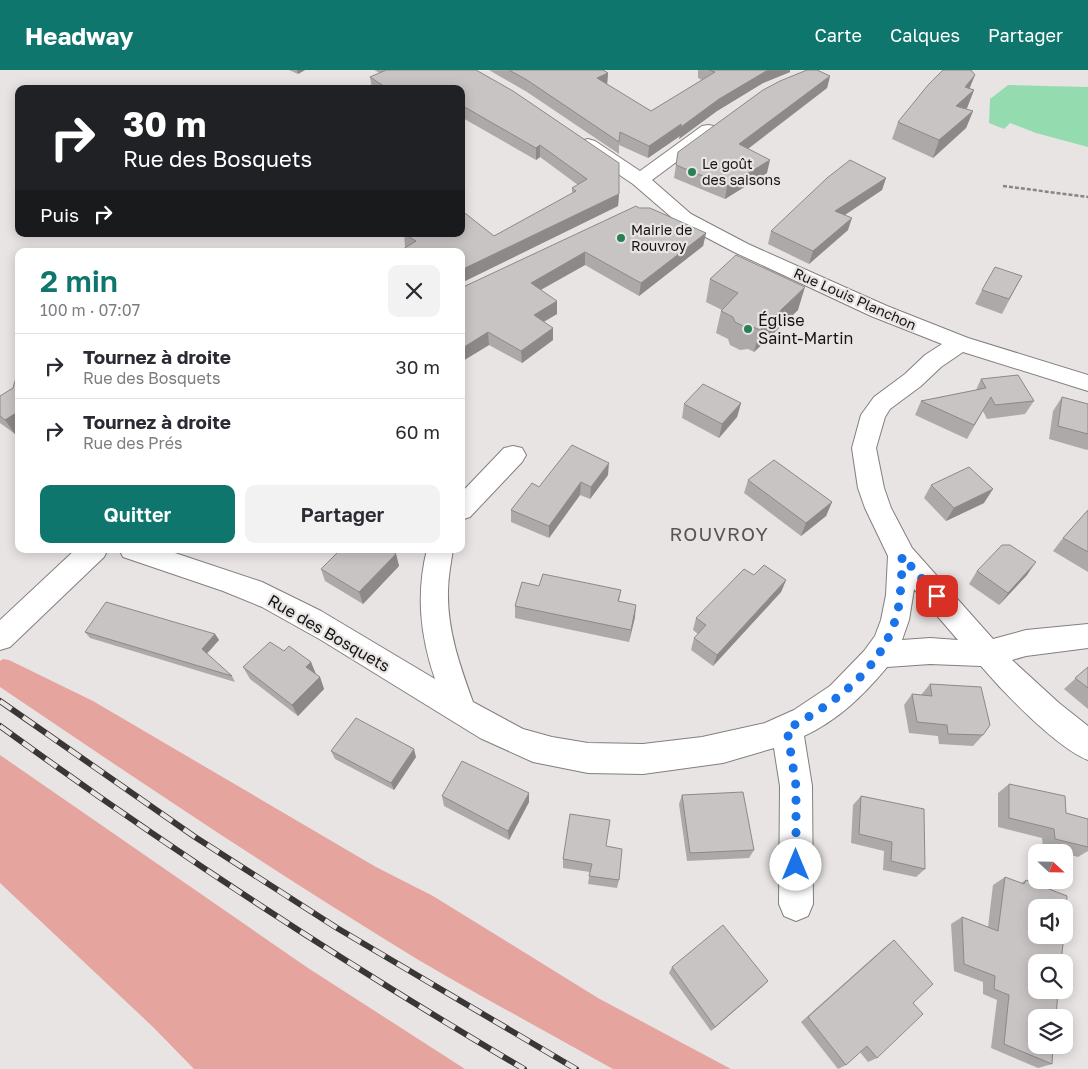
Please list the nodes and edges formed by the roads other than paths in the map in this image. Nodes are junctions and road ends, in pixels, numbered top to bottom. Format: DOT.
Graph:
graph roads {
  1 [pos="722,120"];
  2 [pos="574,135"];
  3 [pos="640,180"];
  4 [pos="960,344"];
  5 [pos="1088,383"];
  6 [pos="513,455"];
  7 [pos="465,506"];
  8 [pos="90,553"];
  9 [pos="143,553"];
  10 [pos="439,553"];
  11 [pos="902,556"];
  12 [pos="1088,636"];
  13 [pos="0,638"];
  14 [pos="986,654"];
  15 [pos="879,655"];
  16 [pos="461,710"];
  17 [pos="787,729"];
  18 [pos="1088,745"];
  19 [pos="796,904"];
  1 -- 3 [label="street"];
  2 -- 3 [label="street, Rue Louis Planchon"];
  3 -- 4 [label="street, Rue Louis Planchon"];
  4 -- 5 [label="street, Rue Louis Planchon"];
  4 -- 11 [label="street"];
  6 -- 7 [label="street"];
  8 -- 13 [label="street"];
  9 -- 16 [label="street, Rue des Bosquets"];
  10 -- 16 [label="street"];
  11 -- 14 [label="street"];
  11 -- 15 [label="street, Rue des Bosquets"];
  12 -- 14 [label="street"];
  14 -- 15 [label="street"];
  14 -- 18 [label="street"];
  15 -- 17 [label="street, Rue des Bosquets"];
  16 -- 17 [label="street, Rue des Bosquets"];
  17 -- 19 [label="street"];
}
